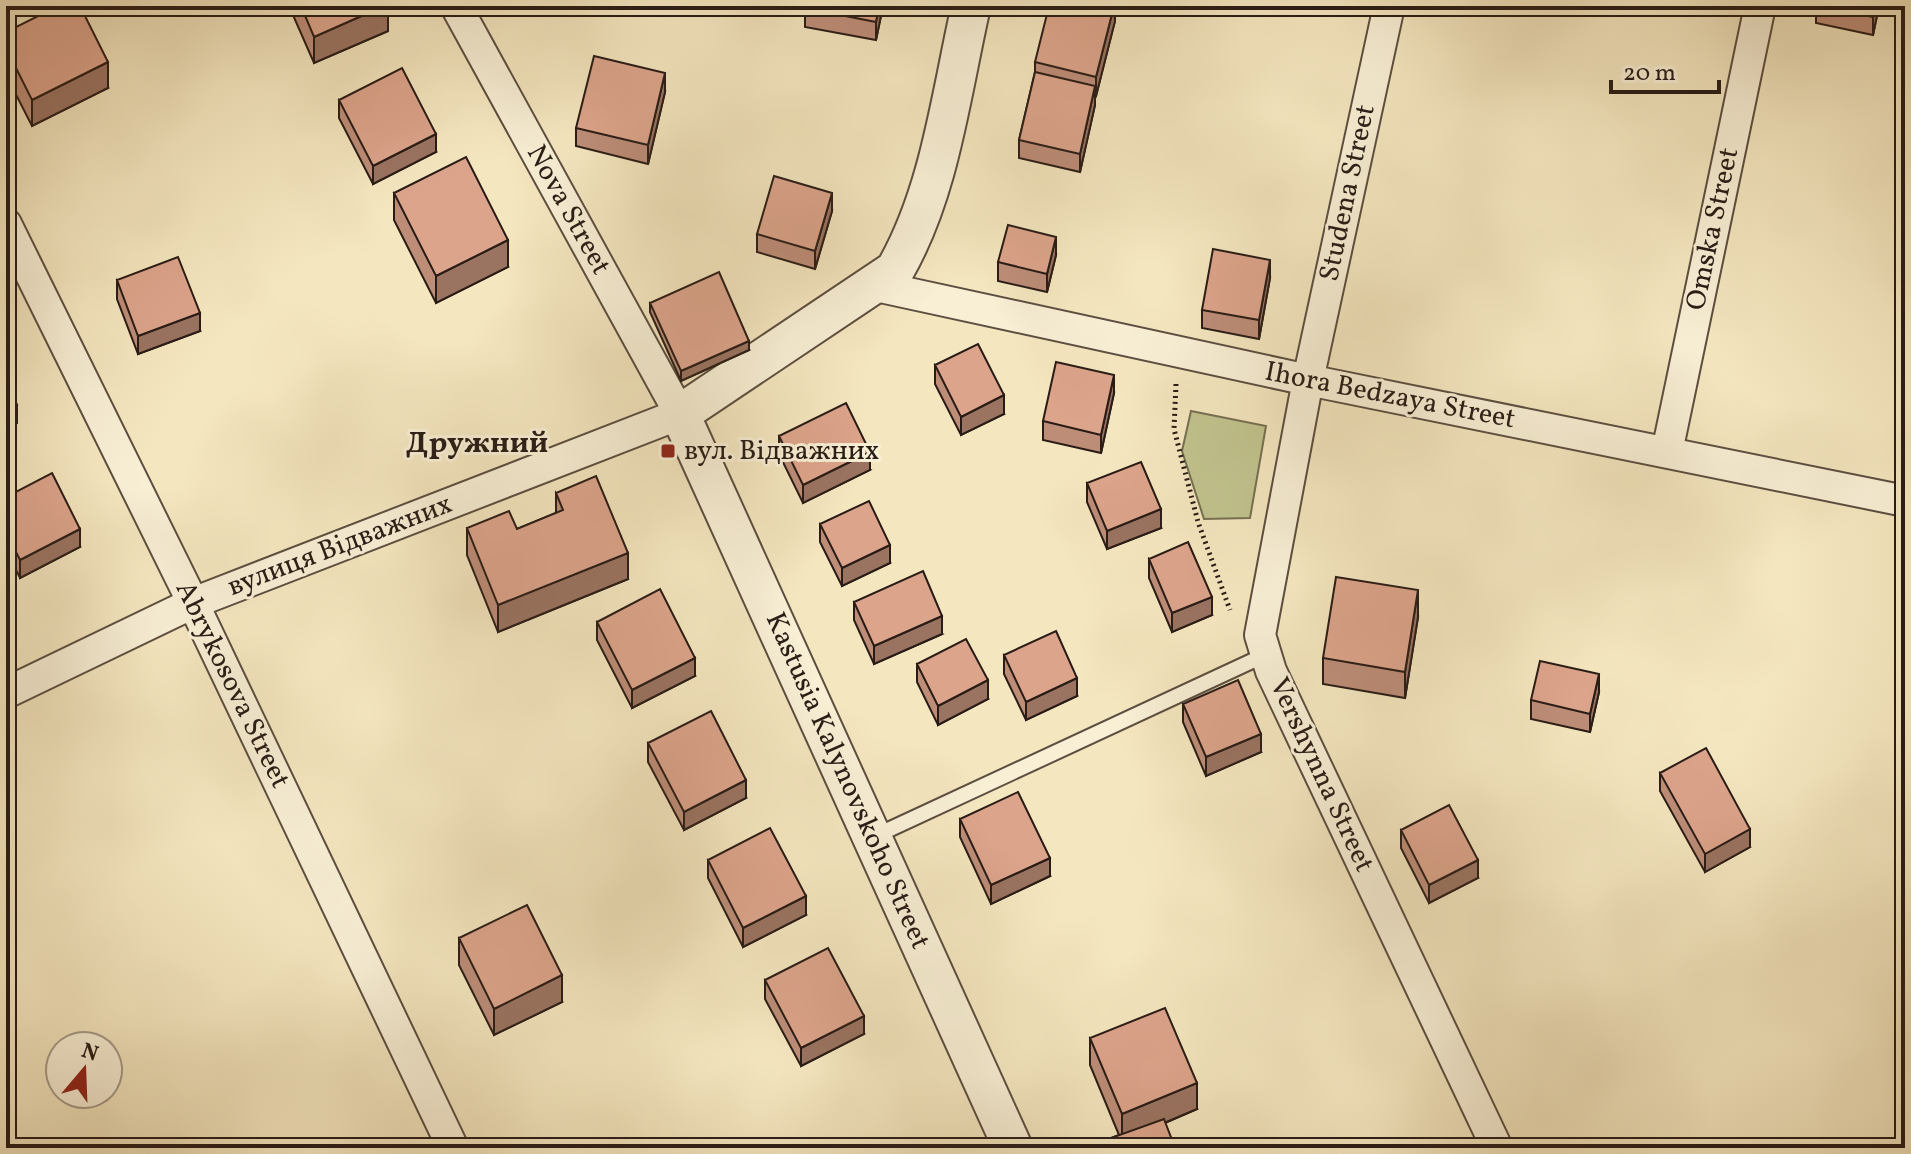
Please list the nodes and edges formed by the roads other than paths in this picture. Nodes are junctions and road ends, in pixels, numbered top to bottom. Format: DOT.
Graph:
graph roads {
  1 [pos="456,6"];
  2 [pos="971,6"];
  3 [pos="1389,6"];
  4 [pos="1760,6"];
  5 [pos="6,224"];
  6 [pos="876,286"];
  7 [pos="1308,380"];
  8 [pos="680,414"];
  9 [pos="1667,452"];
  10 [pos="1905,501"];
  11 [pos="193,603"];
  12 [pos="1265,655"];
  13 [pos="6,693"];
  14 [pos="872,837"];
  15 [pos="453,1148"];
  16 [pos="1013,1148"];
  17 [pos="1497,1148"];
  1 -- 8 [label="street, Nova Street"];
  2 -- 6 [label="street"];
  3 -- 7 [label="street, Studena Street"];
  4 -- 9 [label="street, Omska Street"];
  5 -- 11 [label="street, Abrykosova Street"];
  6 -- 7 [label="street, Ihora Bedzaya Street"];
  6 -- 8 [label="street"];
  7 -- 9 [label="street, Ihora Bedzaya Street"];
  7 -- 12 [label="street, Vershynna Street"];
  8 -- 11 [label="street, вулиця Відважних"];
  8 -- 14 [label="street, Kastusia Kalynovskoho Street"];
  9 -- 10 [label="street, Ihora Bedzaya Street"];
  11 -- 13 [label="street, вулиця Відважних"];
  11 -- 15 [label="street, Abrykosova Street"];
  12 -- 14 [label="lane"];
  12 -- 17 [label="street, Vershynna Street"];
  14 -- 16 [label="street, Kastusia Kalynovskoho Street"];
}
